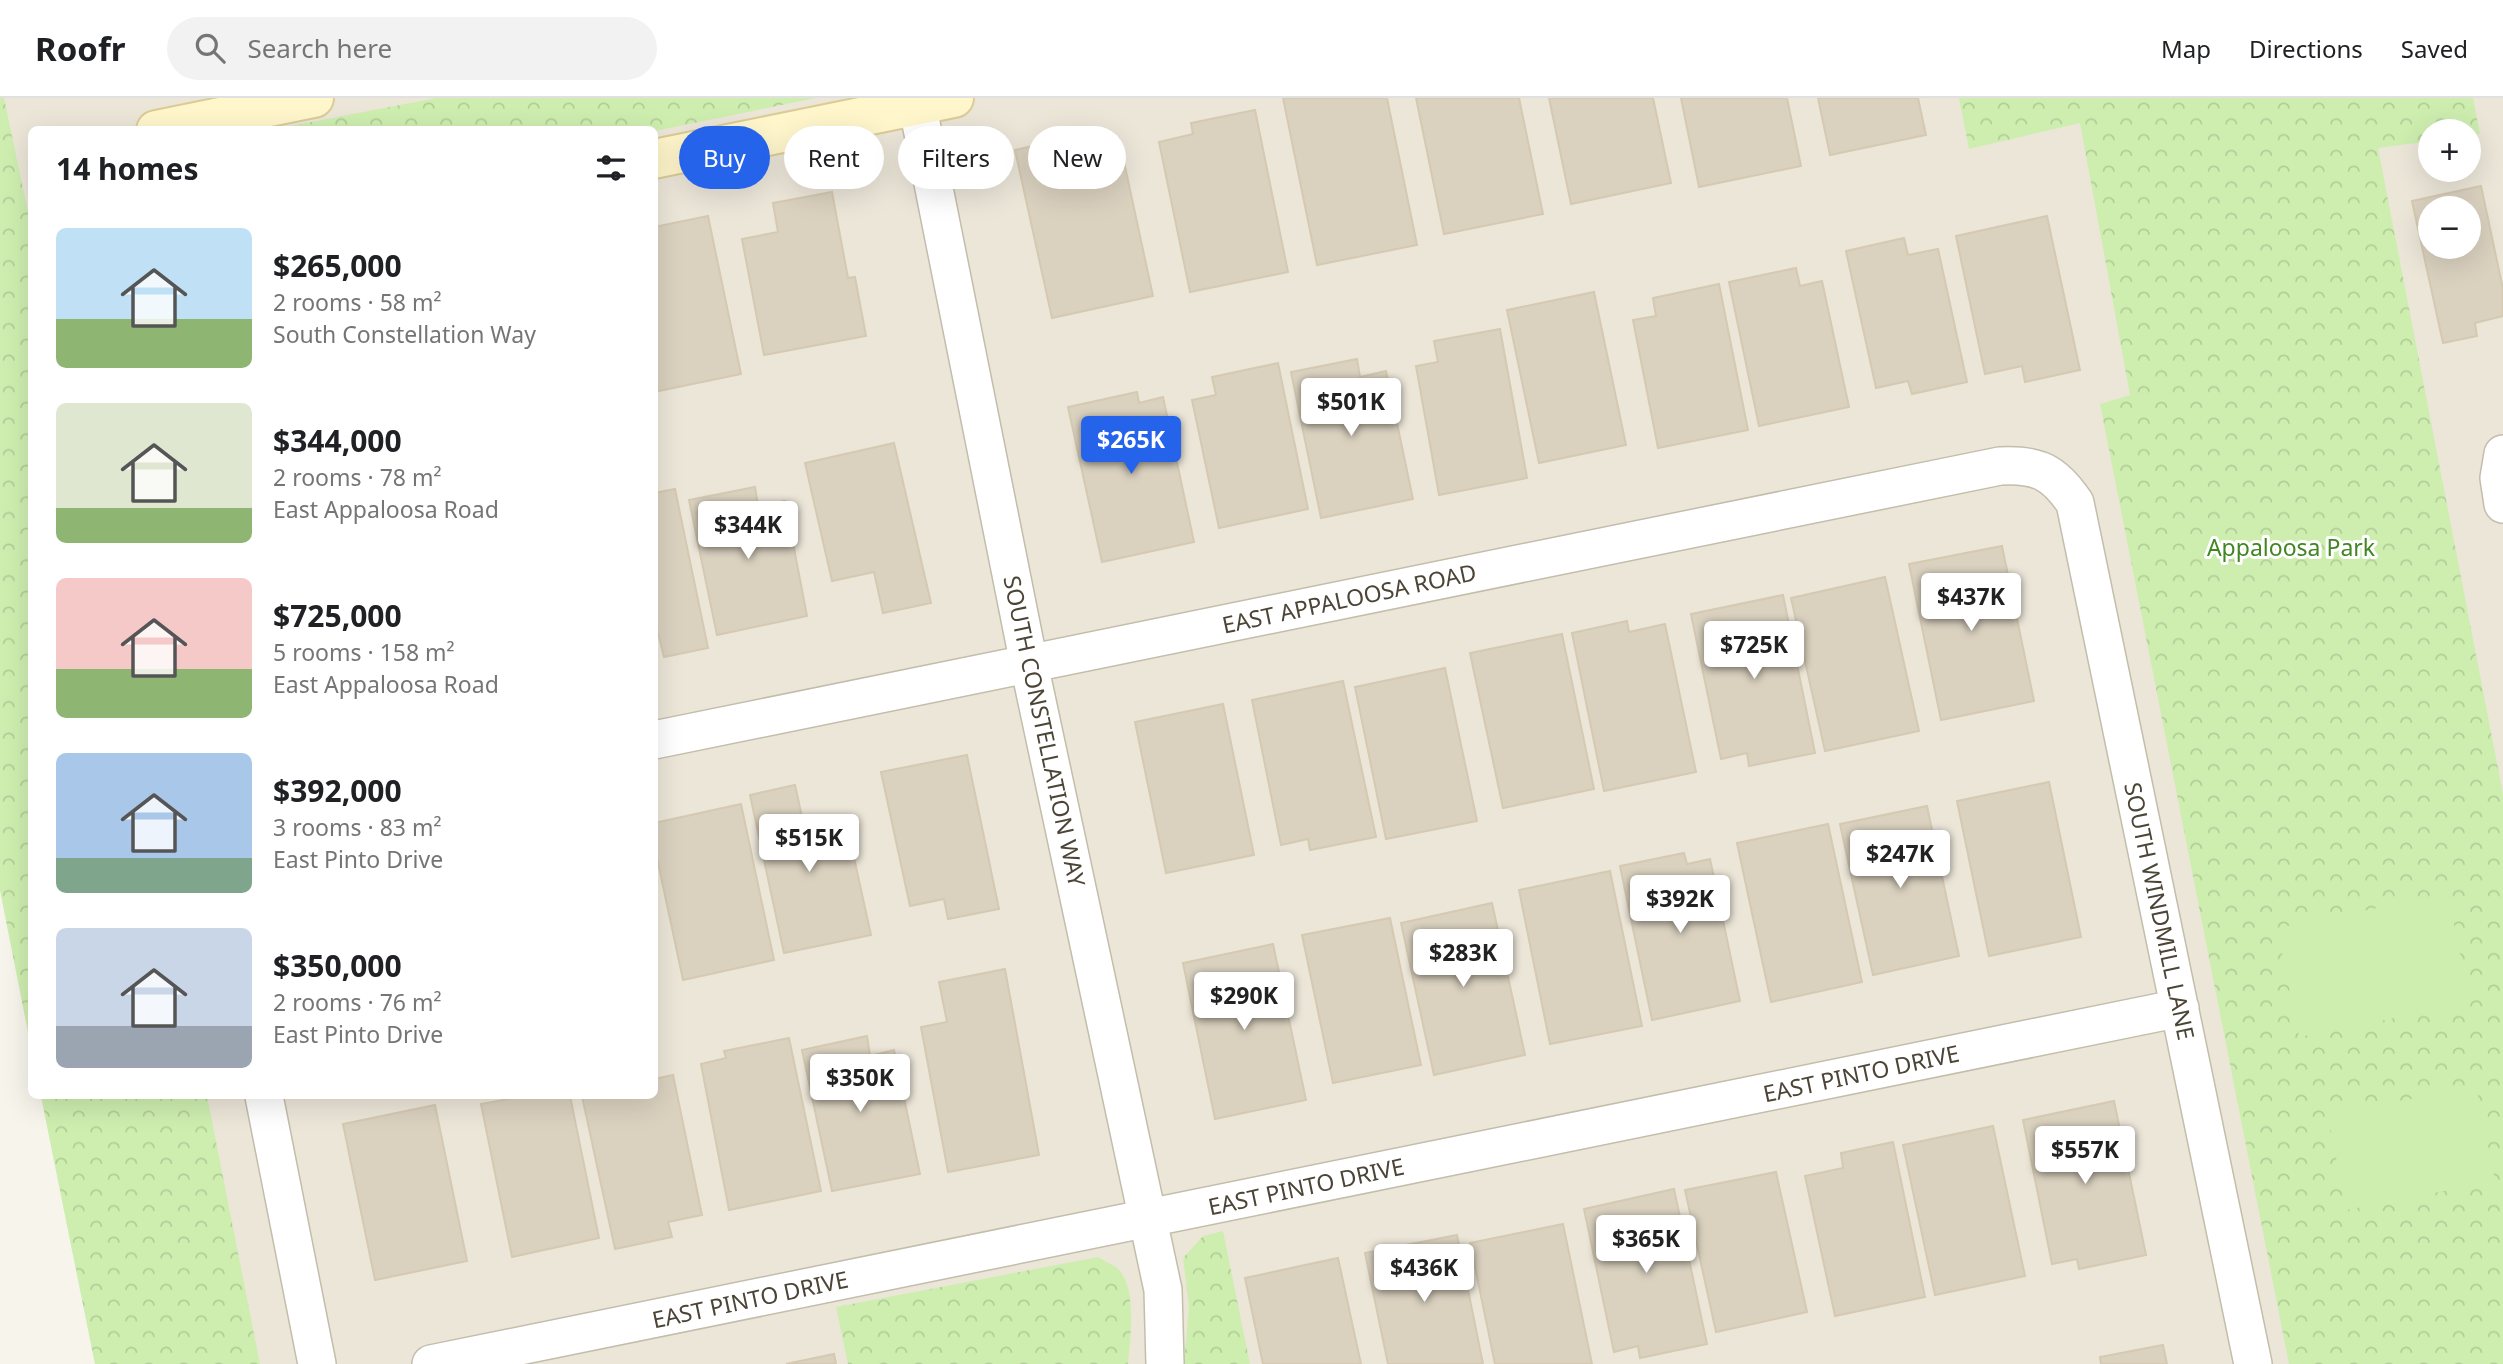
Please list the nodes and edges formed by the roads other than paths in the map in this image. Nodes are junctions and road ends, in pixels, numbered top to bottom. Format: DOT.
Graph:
graph roads {
  1 [pos="314,98"];
  2 [pos="954,98"];
  3 [pos="917,102"];
  4 [pos="176,126"];
  5 [pos="658,158"];
  6 [pos="2503,455"];
  7 [pos="2044,471"];
  8 [pos="2503,504"];
  9 [pos="1030,664"];
  10 [pos="658,739"];
  11 [pos="2180,1008"];
  12 [pos="265,1099"];
  13 [pos="1148,1218"];
  14 [pos="317,1364"];
  15 [pos="430,1364"];
  16 [pos="1165,1364"];
  17 [pos="2253,1364"];
  1 -- 4 [label="street"];
  2 -- 3 [label="street"];
  3 -- 5 [label="street"];
  3 -- 9 [label="street, SOUTH CONSTELLATION WAY"];
  6 -- 8 [label="street"];
  7 -- 9 [label="street, EAST APPALOOSA ROAD"];
  7 -- 11 [label="street, SOUTH WINDMILL LANE"];
  9 -- 10 [label="street, EAST APPALOOSA ROAD"];
  9 -- 13 [label="street, SOUTH CONSTELLATION WAY"];
  11 -- 13 [label="street, EAST PINTO DRIVE"];
  11 -- 17 [label="street, SOUTH WINDMILL LANE"];
  12 -- 14 [label="street"];
  13 -- 15 [label="street, EAST PINTO DRIVE"];
  13 -- 16 [label="street, SOUTH CONSTELLATION WAY"];
}
